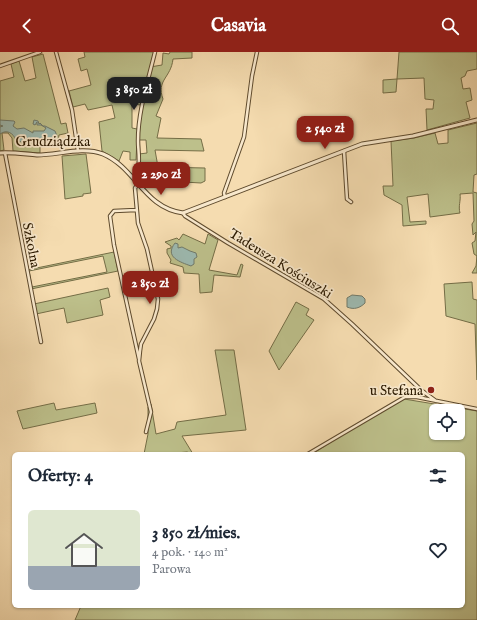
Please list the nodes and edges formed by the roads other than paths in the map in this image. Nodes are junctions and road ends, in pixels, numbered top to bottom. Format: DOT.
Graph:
graph roads {
  1 [pos="40,52"];
  2 [pos="56,52"];
  3 [pos="155,52"];
  4 [pos="257,52"];
  5 [pos="0,66"];
  6 [pos="477,120"];
  7 [pos="344,150"];
  8 [pos="78,152"];
  9 [pos="0,153"];
  10 [pos="5,153"];
  11 [pos="133,177"];
  12 [pos="138,184"];
  13 [pos="225,197"];
  14 [pos="351,202"];
  15 [pos="136,210"];
  16 [pos="183,213"];
  17 [pos="41,342"];
  18 [pos="139,360"];
  19 [pos="436,401"];
  20 [pos="477,409"];
  21 [pos="146,432"];
  22 [pos="311,452"];
  1 -- 5 [label="street"];
  2 -- 8 [label="street"];
  3 -- 11 [label="street"];
  4 -- 13 [label="street"];
  6 -- 7 [label="street"];
  7 -- 13 [label="street"];
  7 -- 14 [label="street"];
  8 -- 10 [label="street, Grudziądzka"];
  8 -- 11 [label="street, Grudziądzka"];
  9 -- 10 [label="street, Grudziądzka"];
  10 -- 17 [label="street, Szkolna"];
  11 -- 12 [label="street, Grudziądzka"];
  12 -- 15 [label="street"];
  12 -- 16 [label="street, Grudziądzka"];
  13 -- 16 [label="street"];
  15 -- 18 [label="street"];
  15 -- 18 [label="street"];
  16 -- 19 [label="street, Tadeusza Kościuszki"];
  18 -- 21 [label="street"];
  19 -- 20 [label="street"];
  19 -- 22 [label="street"];
}
